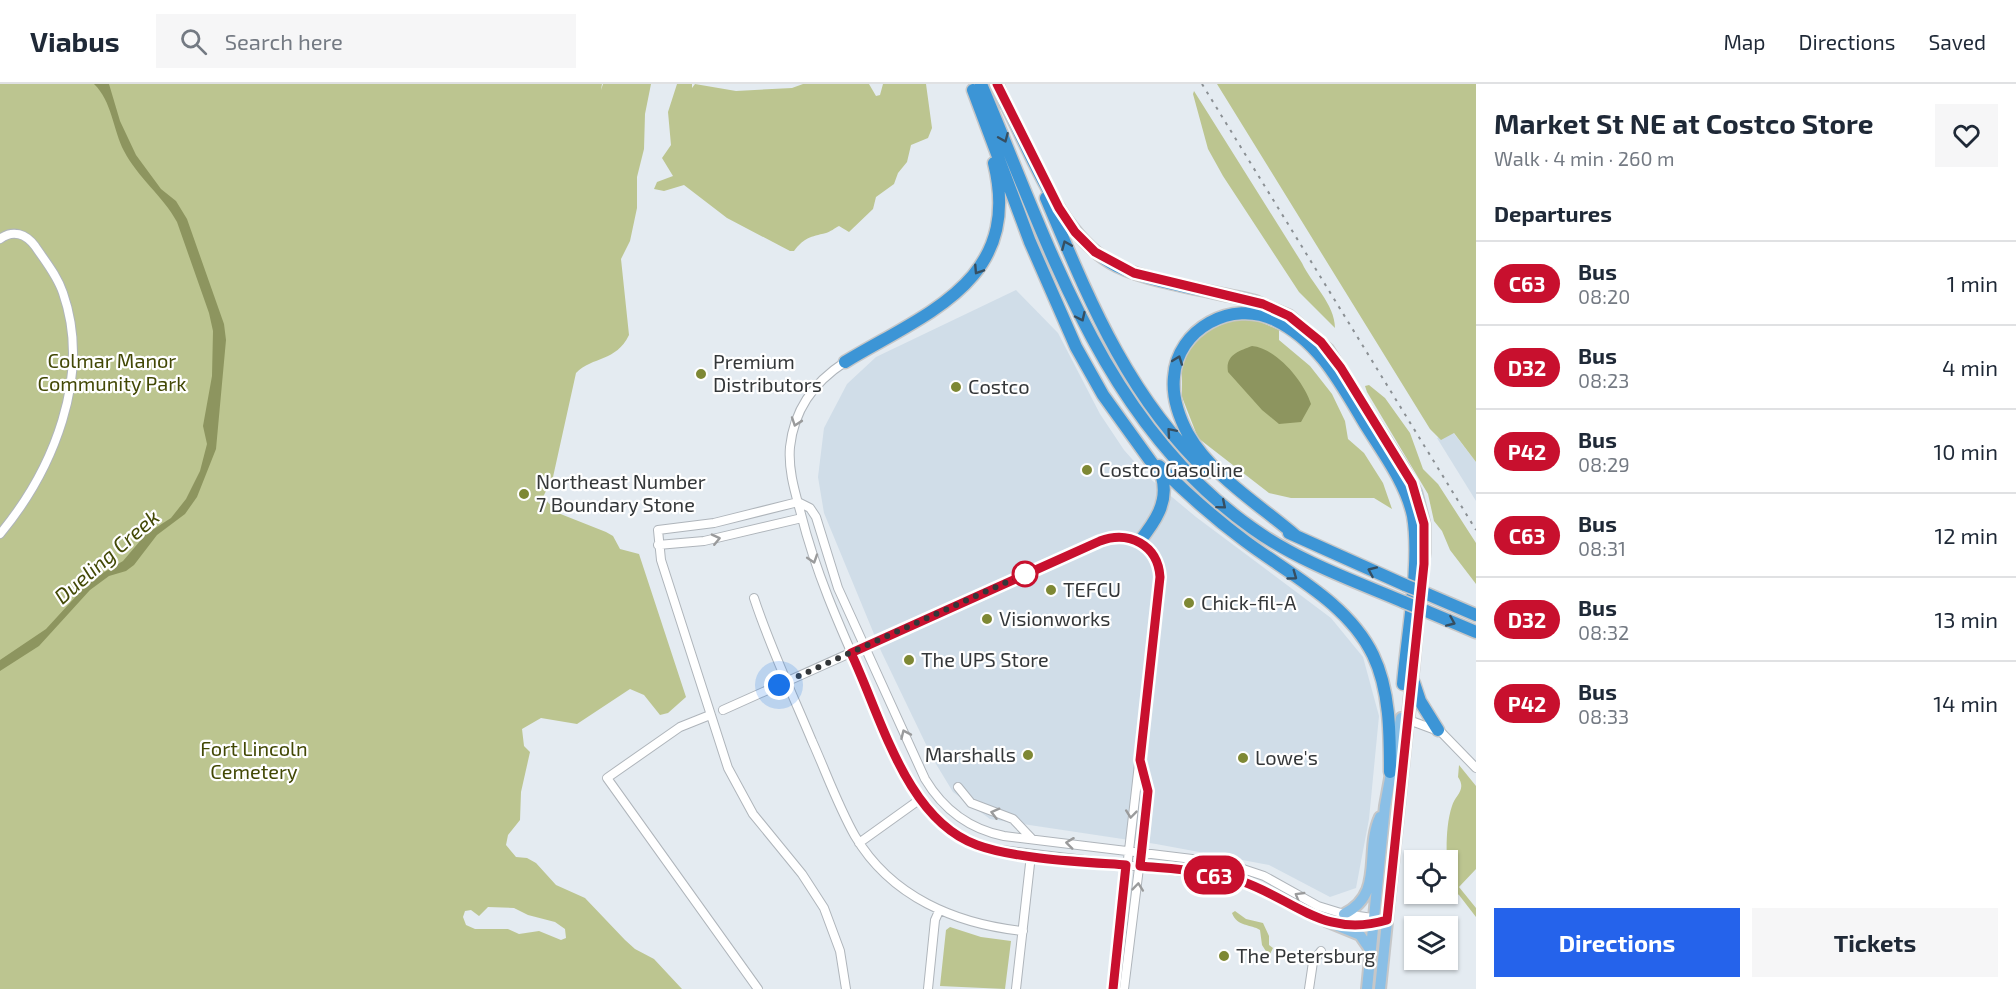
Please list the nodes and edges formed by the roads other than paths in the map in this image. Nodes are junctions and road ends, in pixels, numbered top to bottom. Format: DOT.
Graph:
graph roads {
  1 [pos="997,84"];
  2 [pos="975,86"];
  3 [pos="1003,99"];
  4 [pos="0,238"];
  5 [pos="845,362"];
  6 [pos="1147,454"];
  7 [pos="798,502"];
  8 [pos="801,518"];
  9 [pos="0,534"];
  10 [pos="1296,537"];
  11 [pos="1139,542"];
  12 [pos="658,546"];
  13 [pos="754,598"];
  14 [pos="1476,615"];
  15 [pos="1476,632"];
  16 [pos="866,646"];
  17 [pos="851,653"];
  18 [pos="1412,675"];
  19 [pos="1382,680"];
  20 [pos="786,682"];
  21 [pos="723,710"];
  22 [pos="710,715"];
  23 [pos="1404,719"];
  24 [pos="1438,730"];
  25 [pos="1140,760"];
  26 [pos="1476,768"];
  27 [pos="1390,772"];
  28 [pos="958,787"];
  29 [pos="919,800"];
  30 [pos="1385,806"];
  31 [pos="1032,839"];
  32 [pos="860,843"];
  33 [pos="1128,850"];
  34 [pos="1142,852"];
  35 [pos="1032,855"];
  36 [pos="1126,865"];
  37 [pos="1140,866"];
  38 [pos="939,911"];
  39 [pos="1344,914"];
  40 [pos="1387,920"];
  41 [pos="1326,921"];
  42 [pos="1374,921"];
  43 [pos="1023,931"];
  44 [pos="1321,951"];
  45 [pos="1371,951"];
  46 [pos="1115,971"];
  47 [pos="1126,972"];
  48 [pos="758,989"];
  49 [pos="846,989"];
  50 [pos="928,989"];
  51 [pos="1016,989"];
  52 [pos="1113,989"];
  53 [pos="1124,989"];
  54 [pos="1309,989"];
  55 [pos="1367,989"];
  56 [pos="1380,989"];
  1 -- 3 [label="highway"];
  2 -- 5 [label="highway, one-way"];
  2 -- 6 [label="highway"];
  2 -- 15 [label="highway, one-way, bridge"];
  10 -- 3 [label="highway, one-way"];
  3 -- 18 [label="highway"];
  4 -- 9 [label="street"];
  5 -- 7 [label="street, one-way"];
  6 -- 11 [label="highway"];
  6 -- 19 [label="highway, one-way"];
  7 -- 8 [label="street"];
  7 -- 12 [label="street"];
  7 -- 16 [label="street"];
  12 -- 8 [label="street, one-way"];
  8 -- 17 [label="street, one-way"];
  14 -- 10 [label="highway, one-way, bridge"];
  10 -- 23 [label="highway, one-way"];
  11 -- 16 [label="street"];
  11 -- 25 [label="street"];
  12 -- 22 [label="street"];
  13 -- 20 [label="street"];
  16 -- 17 [label="street"];
  31 -- 16 [label="street, one-way"];
  17 -- 20 [label="street"];
  17 -- 29 [label="street"];
  18 -- 23 [label="highway"];
  18 -- 24 [label="highway"];
  19 -- 23 [label="highway"];
  19 -- 27 [label="highway"];
  20 -- 21 [label="street"];
  20 -- 32 [label="street"];
  22 -- 48 [label="street"];
  22 -- 49 [label="street"];
  23 -- 24 [label="street"];
  23 -- 27 [label="main road"];
  23 -- 40 [label="main road"];
  24 -- 26 [label="street"];
  25 -- 33 [label="street, one-way"];
  25 -- 34 [label="street"];
  27 -- 30 [label="main road"];
  31 -- 28 [label="street, one-way"];
  29 -- 32 [label="street"];
  29 -- 35 [label="street"];
  30 -- 39 [label="main road"];
  30 -- 42 [label="main road"];
  33 -- 31 [label="street, one-way"];
  32 -- 38 [label="street"];
  33 -- 34 [label="street"];
  33 -- 36 [label="street"];
  34 -- 37 [label="street"];
  39 -- 34 [label="street, one-way"];
  35 -- 36 [label="street"];
  35 -- 43 [label="street"];
  36 -- 37 [label="street"];
  36 -- 46 [label="street"];
  37 -- 41 [label="street"];
  47 -- 37 [label="street, one-way"];
  38 -- 43 [label="street"];
  38 -- 50 [label="street"];
  39 -- 42 [label="street"];
  40 -- 42 [label="street"];
  40 -- 56 [label="main road"];
  41 -- 42 [label="street"];
  41 -- 45 [label="main road"];
  42 -- 45 [label="main road"];
  43 -- 51 [label="street"];
  44 -- 54 [label="street"];
  45 -- 55 [label="main road"];
  46 -- 47 [label="street"];
  46 -- 52 [label="street"];
  47 -- 53 [label="street"];
}
